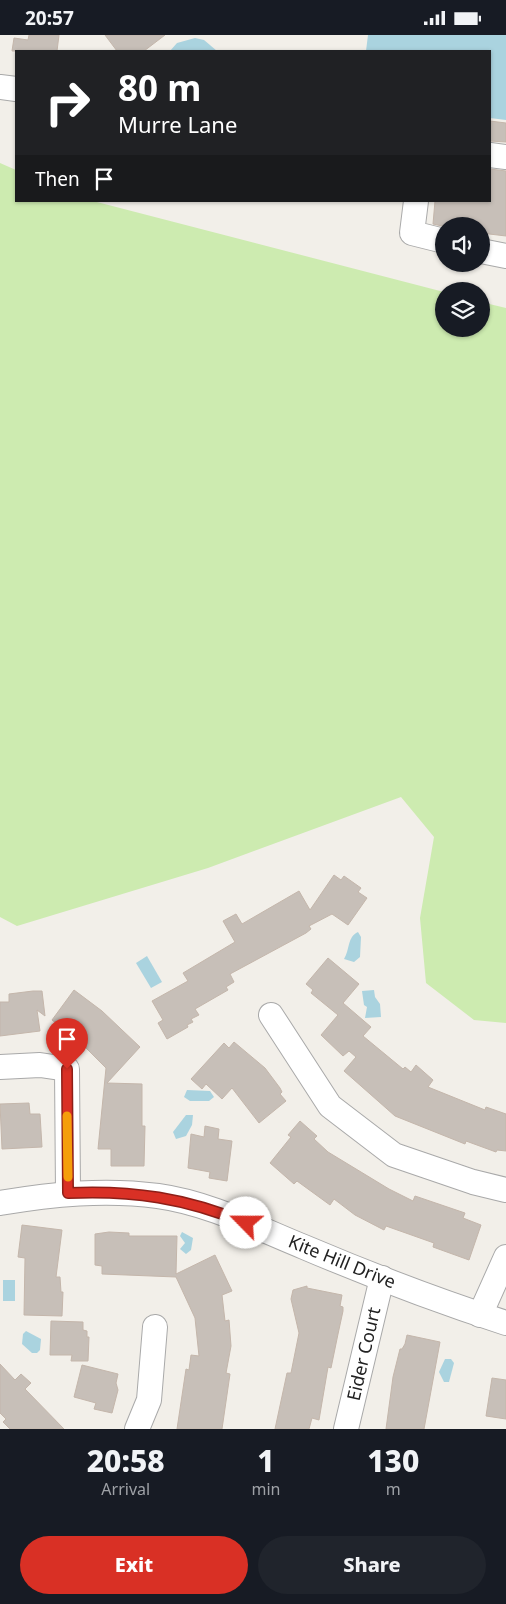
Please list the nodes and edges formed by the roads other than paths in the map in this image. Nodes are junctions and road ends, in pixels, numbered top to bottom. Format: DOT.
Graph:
graph roads {
  1 [pos="0,87"];
  2 [pos="15,89"];
  3 [pos="491,155"];
  4 [pos="506,157"];
  5 [pos="416,202"];
  6 [pos="435,239"];
  7 [pos="490,253"];
  8 [pos="506,256"];
  9 [pos="271,1015"];
  10 [pos="0,1067"];
  11 [pos="506,1190"];
  12 [pos="68,1193"];
  13 [pos="0,1203"];
  14 [pos="506,1257"];
  15 [pos="382,1278"];
  16 [pos="480,1315"];
  17 [pos="506,1323"];
  18 [pos="155,1327"];
  19 [pos="136,1429"];
  20 [pos="346,1429"];
  1 -- 2 [label="street"];
  3 -- 4 [label="street"];
  5 -- 6 [label="street"];
  7 -- 8 [label="street"];
  9 -- 11 [label="street"];
  10 -- 12 [label="street"];
  12 -- 13 [label="street, Kite Hill Drive"];
  12 -- 15 [label="street, Kite Hill Drive"];
  14 -- 16 [label="street"];
  15 -- 16 [label="street, Kite Hill Drive"];
  15 -- 20 [label="street, Eider Court"];
  16 -- 17 [label="street, Kite Hill Drive"];
  18 -- 19 [label="street"];
}
